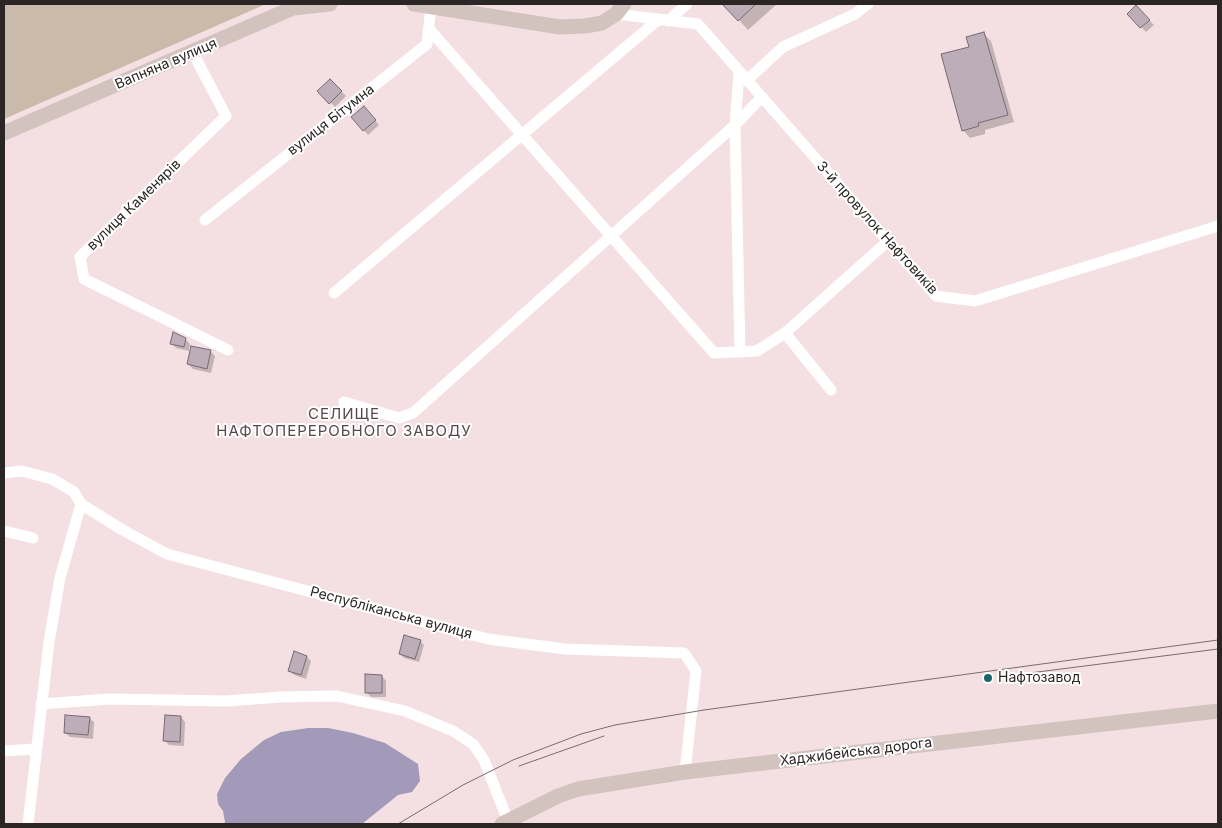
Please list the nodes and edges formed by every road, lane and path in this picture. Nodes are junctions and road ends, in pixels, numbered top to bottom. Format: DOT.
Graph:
graph roads {
  1 [pos="330,4"];
  2 [pos="414,4"];
  3 [pos="686,4"];
  4 [pos="868,4"];
  5 [pos="431,6"];
  6 [pos="620,9"];
  7 [pos="663,20"];
  8 [pos="429,29"];
  9 [pos="193,53"];
  10 [pos="743,77"];
  11 [pos="761,98"];
  12 [pos="735,125"];
  13 [pos="4,133"];
  14 [pos="523,135"];
  15 [pos="205,220"];
  16 [pos="1218,226"];
  17 [pos="611,235"];
  18 [pos="888,242"];
  19 [pos="334,293"];
  20 [pos="784,334"];
  21 [pos="228,350"];
  22 [pos="740,352"];
  23 [pos="832,390"];
  24 [pos="344,402"];
  25 [pos="4,473"];
  26 [pos="81,504"];
  27 [pos="4,531"];
  28 [pos="33,538"];
  29 [pos="41,704"];
  30 [pos="1218,711"];
  31 [pos="35,749"];
  32 [pos="4,751"];
  33 [pos="685,772"];
  34 [pos="505,823"];
  35 [pos="28,824"];
  1 -- 9 [label="street, Вапняна вулиця"];
  2 -- 5 [label="street"];
  3 -- 7 [label="street"];
  4 -- 10 [label="street"];
  5 -- 6 [label="street"];
  5 -- 8 [label="street, вулиця Бітумна"];
  6 -- 7 [label="street, 3-й провулок Нафтовиків"];
  7 -- 10 [label="street, 3-й провулок Нафтовиків"];
  7 -- 14 [label="street"];
  8 -- 14 [label="street"];
  8 -- 15 [label="street, вулиця Бітумна"];
  9 -- 13 [label="street, Вапняна вулиця"];
  9 -- 21 [label="street, вулиця Каменярів"];
  10 -- 11 [label="street, 3-й провулок Нафтовиків"];
  10 -- 12 [label="street"];
  11 -- 12 [label="street"];
  11 -- 18 [label="street, 3-й провулок Нафтовиків"];
  12 -- 17 [label="street"];
  12 -- 22 [label="street"];
  14 -- 17 [label="street"];
  14 -- 19 [label="street"];
  16 -- 18 [label="street, 3-й провулок Нафтовиків"];
  17 -- 22 [label="street"];
  17 -- 24 [label="street"];
  18 -- 20 [label="street"];
  20 -- 22 [label="street"];
  20 -- 23 [label="street"];
  25 -- 26 [label="street, Республіканська вулиця"];
  26 -- 29 [label="street"];
  26 -- 33 [label="street, Республіканська вулиця"];
  27 -- 28 [label="street"];
  29 -- 31 [label="street"];
  29 -- 34 [label="street"];
  30 -- 33 [label="street, Хаджибейська дорога"];
  31 -- 32 [label="street"];
  31 -- 35 [label="street"];
  33 -- 34 [label="street, Хаджибейська дорога"];
}
